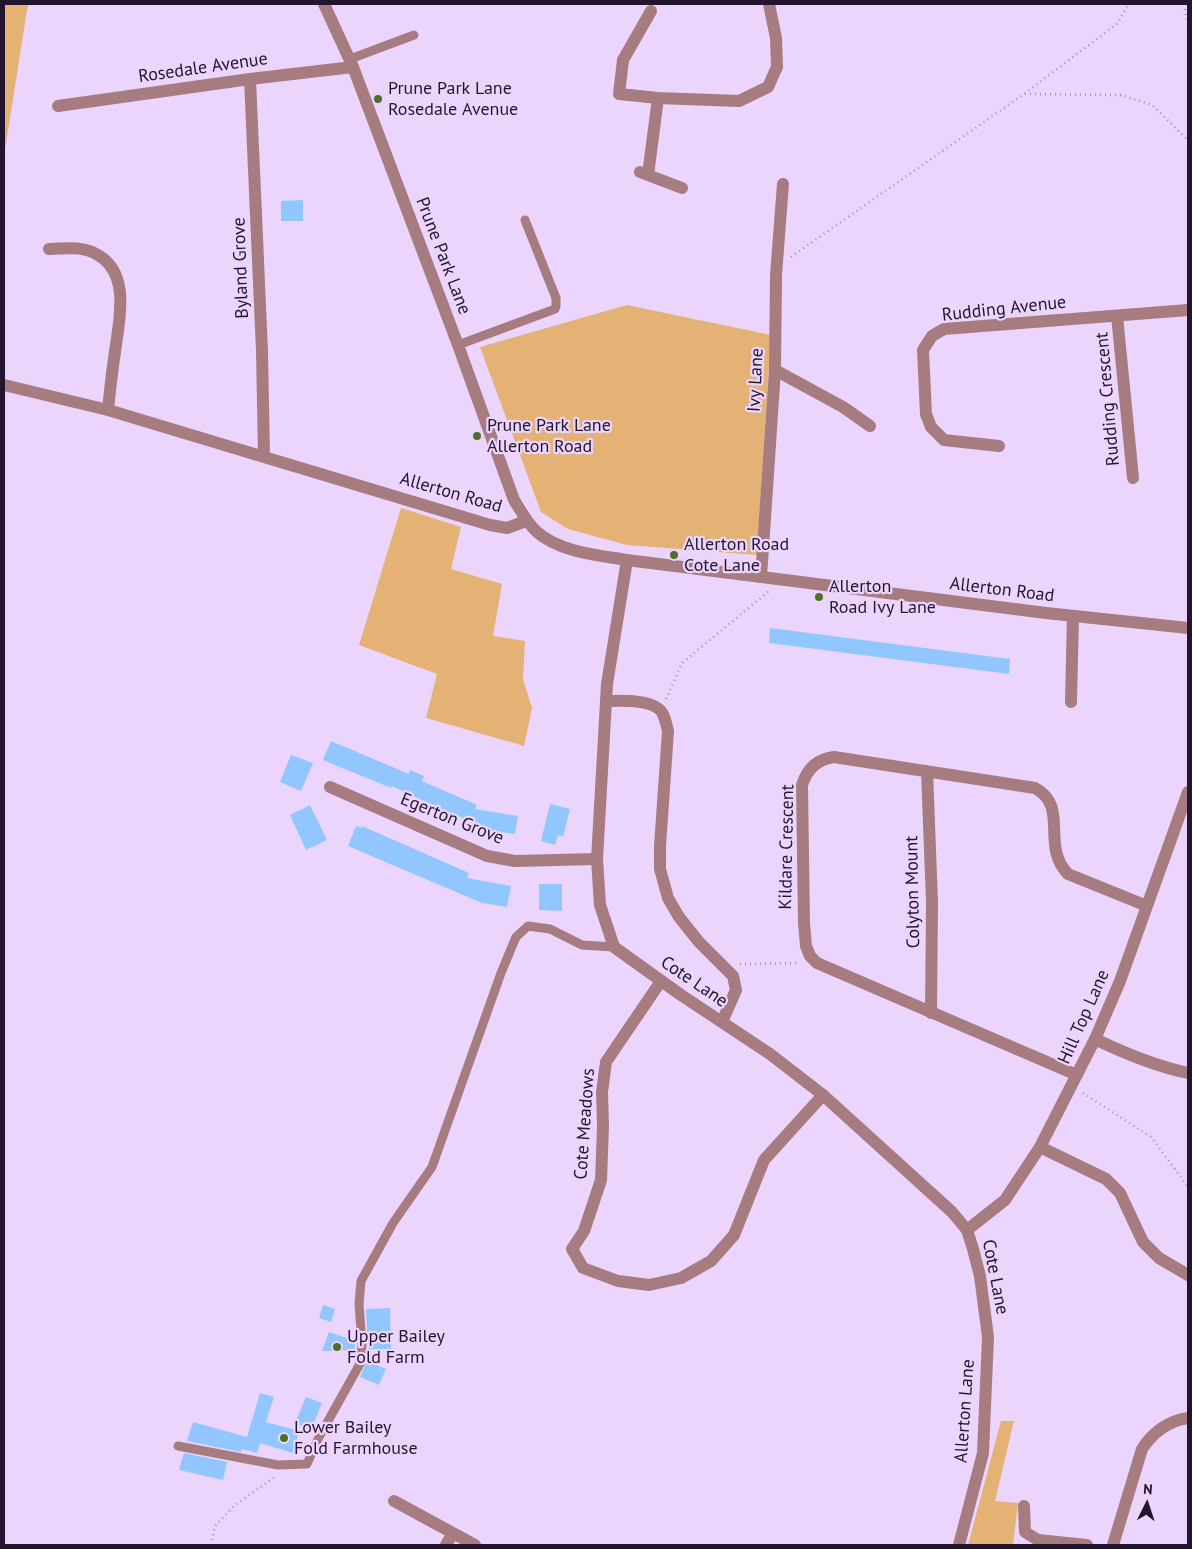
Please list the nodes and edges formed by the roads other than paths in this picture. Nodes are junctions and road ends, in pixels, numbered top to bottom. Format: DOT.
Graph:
graph roads {
  1 [pos="324,4"];
  2 [pos="770,4"];
  3 [pos="651,11"];
  4 [pos="414,35"];
  5 [pos="351,63"];
  6 [pos="250,79"];
  7 [pos="658,98"];
  8 [pos="58,106"];
  9 [pos="783,184"];
  10 [pos="682,188"];
  11 [pos="525,220"];
  12 [pos="49,249"];
  13 [pos="1188,310"];
  14 [pos="1117,316"];
  15 [pos="458,345"];
  16 [pos="775,370"];
  17 [pos="4,385"];
  18 [pos="108,410"];
  19 [pos="870,426"];
  20 [pos="999,446"];
  21 [pos="264,456"];
  22 [pos="1133,478"];
  23 [pos="526,521"];
  24 [pos="626,560"];
  25 [pos="761,577"];
  26 [pos="1072,616"];
  27 [pos="1188,628"];
  28 [pos="606,701"];
  29 [pos="1070,702"];
  30 [pos="927,771"];
  31 [pos="330,787"];
  32 [pos="1188,792"];
  33 [pos="597,859"];
  34 [pos="1147,906"];
  35 [pos="614,947"];
  36 [pos="661,981"];
  37 [pos="931,1013"];
  38 [pos="722,1022"];
  39 [pos="1095,1039"];
  40 [pos="1188,1073"];
  41 [pos="1074,1080"];
  42 [pos="823,1095"];
  43 [pos="1040,1147"];
  44 [pos="967,1230"];
  45 [pos="1188,1274"];
  46 [pos="988,1337"];
  47 [pos="1188,1418"];
  48 [pos="178,1446"];
  49 [pos="394,1501"];
  50 [pos="1024,1506"];
  51 [pos="453,1533"];
  52 [pos="446,1545"];
  53 [pos="476,1545"];
  54 [pos="959,1545"];
  55 [pos="1087,1545"];
  56 [pos="1114,1545"];
  1 -- 5 [label="street, Prune Park Lane"];
  2 -- 7 [label="street"];
  3 -- 7 [label="street"];
  4 -- 5 [label="lane"];
  5 -- 6 [label="street, Rosedale Avenue"];
  5 -- 15 [label="street, Prune Park Lane"];
  6 -- 8 [label="street, Rosedale Avenue"];
  6 -- 21 [label="street, Byland Grove"];
  7 -- 10 [label="street"];
  9 -- 16 [label="street, Ivy Lane"];
  11 -- 15 [label="lane"];
  12 -- 18 [label="street"];
  13 -- 14 [label="street, Rudding Avenue"];
  14 -- 20 [label="street, Rudding Avenue"];
  14 -- 22 [label="street, Rudding Crescent"];
  15 -- 23 [label="street, Prune Park Lane"];
  16 -- 19 [label="street"];
  16 -- 25 [label="street, Ivy Lane"];
  17 -- 18 [label="street, Allerton Road"];
  18 -- 21 [label="street, Allerton Road"];
  21 -- 23 [label="street, Allerton Road"];
  23 -- 24 [label="street, Allerton Road"];
  24 -- 25 [label="street, Allerton Road"];
  24 -- 28 [label="street"];
  25 -- 26 [label="street, Allerton Road"];
  26 -- 27 [label="street, Allerton Road"];
  26 -- 29 [label="street"];
  28 -- 33 [label="street"];
  28 -- 38 [label="street"];
  30 -- 34 [label="street, Kildare Crescent"];
  30 -- 37 [label="street, Colyton Mount"];
  30 -- 37 [label="street, Kildare Crescent"];
  31 -- 33 [label="street, Egerton Grove"];
  32 -- 34 [label="street, Hill Top Lane"];
  33 -- 35 [label="street"];
  34 -- 39 [label="street, Hill Top Lane"];
  35 -- 36 [label="street, Cote Lane"];
  35 -- 48 [label="lane"];
  36 -- 38 [label="street, Cote Lane"];
  36 -- 42 [label="street, Cote Meadows"];
  37 -- 41 [label="street"];
  38 -- 42 [label="street, Cote Lane"];
  39 -- 40 [label="street"];
  39 -- 41 [label="street, Hill Top Lane"];
  41 -- 43 [label="street, Hill Top Lane"];
  42 -- 44 [label="street, Cote Lane"];
  43 -- 44 [label="street, Hill Top Lane"];
  43 -- 45 [label="street"];
  44 -- 46 [label="street, Cote Lane"];
  46 -- 54 [label="street, Allerton Lane"];
  47 -- 56 [label="street"];
  49 -- 51 [label="street"];
  50 -- 55 [label="street"];
  51 -- 52 [label="street"];
  51 -- 53 [label="street"];
}
